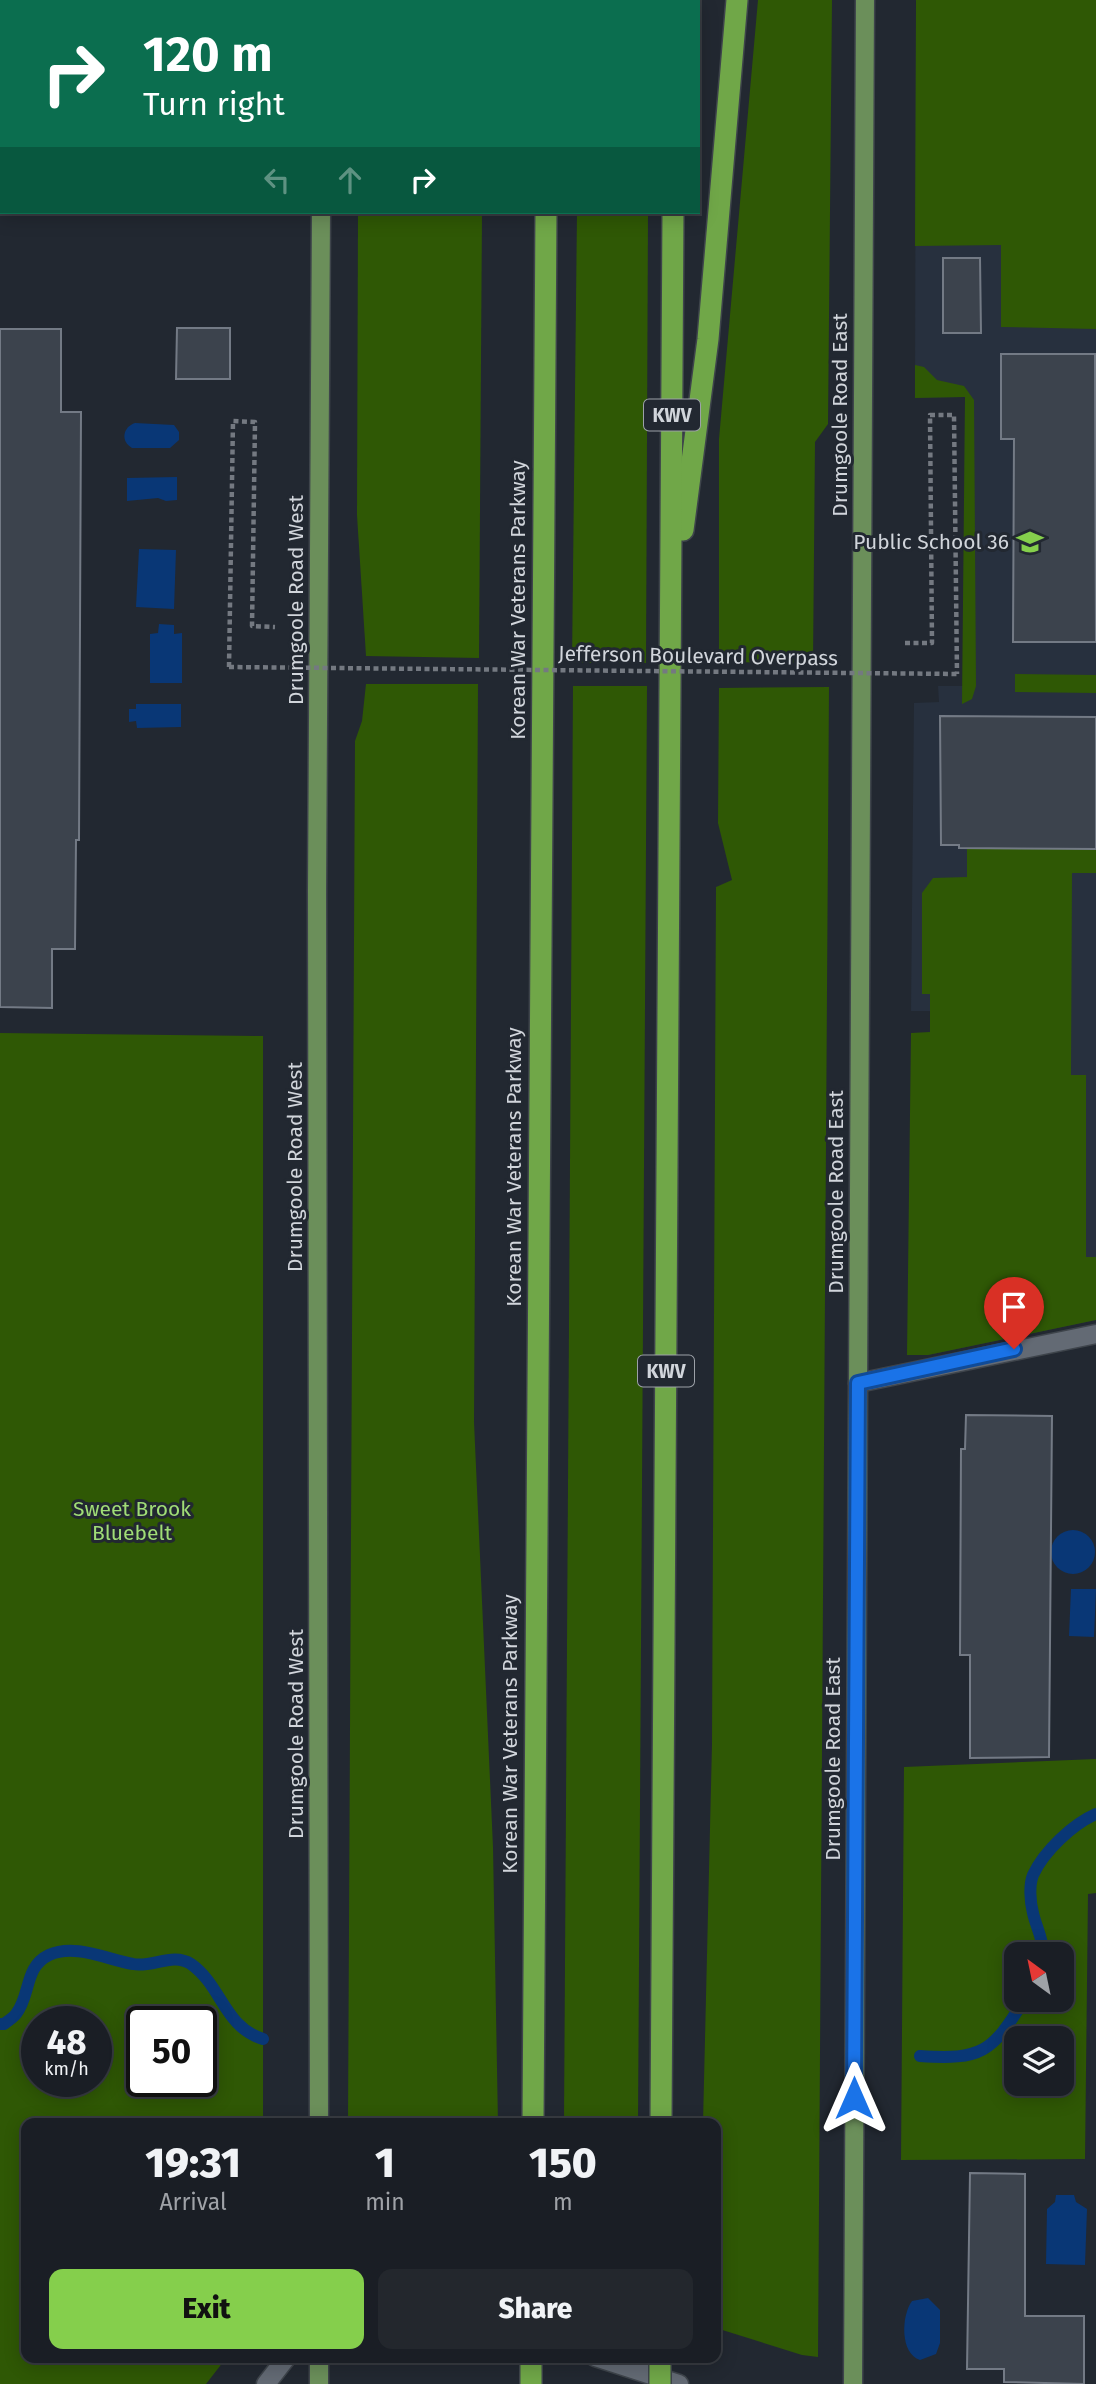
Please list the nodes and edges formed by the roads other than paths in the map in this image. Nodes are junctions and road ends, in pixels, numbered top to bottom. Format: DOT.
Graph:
graph roads {
  1 [pos="737,0"];
  2 [pos="865,0"];
  3 [pos="321,214"];
  4 [pos="545,214"];
  5 [pos="673,214"];
  6 [pos="671,619"];
  7 [pos="1096,1334"];
  8 [pos="858,1383"];
  9 [pos="319,2118"];
  10 [pos="533,2118"];
  11 [pos="661,2118"];
  12 [pos="282,2363"];
  13 [pos="319,2363"];
  14 [pos="531,2363"];
  15 [pos="614,2363"];
  16 [pos="660,2363"];
  17 [pos="266,2384"];
  18 [pos="319,2384"];
  19 [pos="531,2384"];
  20 [pos="660,2384"];
  21 [pos="679,2384"];
  22 [pos="853,2384"];
  1 -- 6 [label="highway"];
  2 -- 8 [label="main road, Drumgoole Road East"];
  3 -- 9 [label="main road, Drumgoole Road West"];
  4 -- 10 [label="highway, Korean War Veterans Parkway"];
  5 -- 6 [label="highway, KWV"];
  6 -- 11 [label="highway, KWV"];
  7 -- 8 [label="street"];
  8 -- 22 [label="main road, Drumgoole Road East"];
  12 -- 17 [label="street"];
  13 -- 18 [label="main road"];
  14 -- 19 [label="highway"];
  15 -- 21 [label="street"];
  16 -- 20 [label="highway, bridge"];
}
